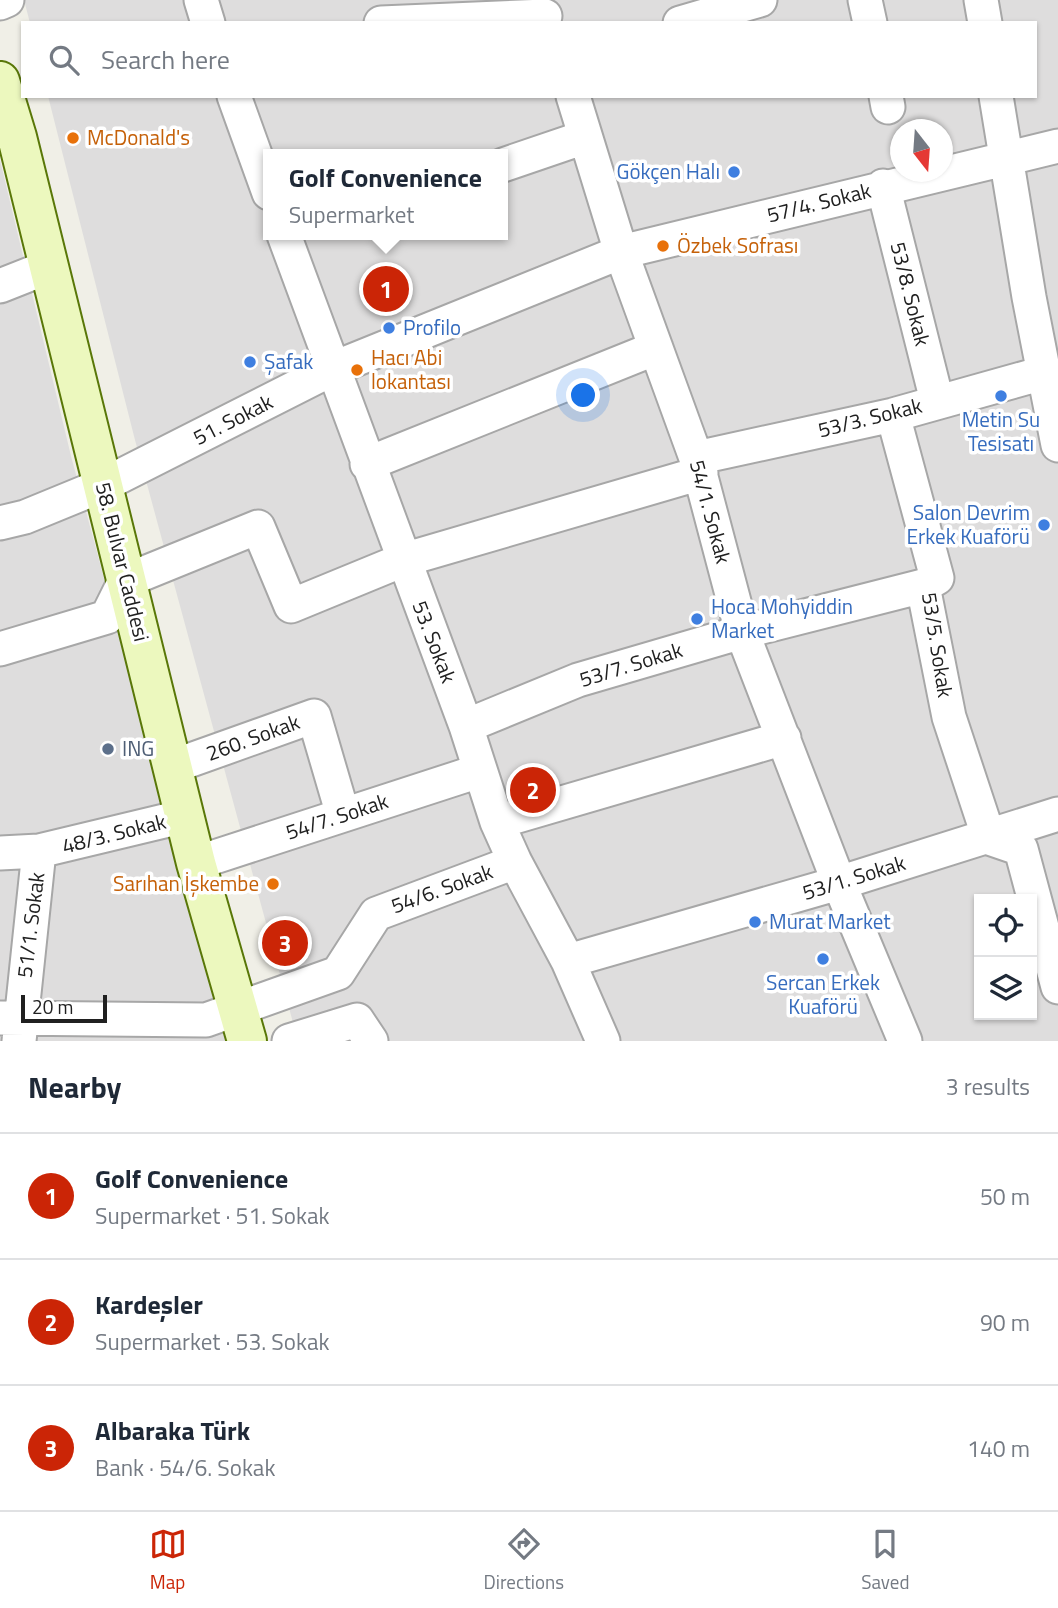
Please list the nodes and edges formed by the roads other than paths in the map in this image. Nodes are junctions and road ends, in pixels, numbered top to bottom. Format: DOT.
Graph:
graph roads {
  1 [pos="7,0"];
  2 [pos="201,0"];
  3 [pos="760,0"];
  4 [pos="865,0"];
  5 [pos="981,0"];
  6 [pos="0,3"];
  7 [pos="544,13"];
  8 [pos="207,21"];
  9 [pos="414,21"];
  10 [pos="687,21"];
  11 [pos="870,21"];
  12 [pos="985,21"];
  13 [pos="0,81"];
  14 [pos="235,98"];
  15 [pos="574,98"];
  16 [pos="996,98"];
  17 [pos="585,137"];
  18 [pos="9,140"];
  19 [pos="1058,146"];
  20 [pos="1006,159"];
  21 [pos="508,163"];
  22 [pos="263,176"];
  23 [pos="883,187"];
  24 [pos="293,240"];
  25 [pos="621,252"];
  26 [pos="48,267"];
  27 [pos="0,286"];
  28 [pos="1044,295"];
  29 [pos="656,348"];
  30 [pos="332,369"];
  31 [pos="1043,373"];
  32 [pos="937,401"];
  33 [pos="893,415"];
  34 [pos="1058,445"];
  35 [pos="367,464"];
  36 [pos="698,466"];
  37 [pos="103,485"];
  38 [pos="0,523"];
  39 [pos="403,560"];
  40 [pos="125,581"];
  41 [pos="923,586"];
  42 [pos="741,632"];
  43 [pos="0,649"];
  44 [pos="467,726"];
  45 [pos="784,738"];
  46 [pos="174,766"];
  47 [pos="479,771"];
  48 [pos="1058,814"];
  49 [pos="343,815"];
  50 [pos="185,816"];
  51 [pos="497,822"];
  52 [pos="989,838"];
  53 [pos="39,852"];
  54 [pos="0,853"];
  55 [pos="515,862"];
  56 [pos="196,863"];
  57 [pos="839,883"];
  58 [pos="568,961"];
  59 [pos="1058,986"];
  60 [pos="243,1024"];
  61 [pos="13,1026"];
  62 [pos="289,1041"];
  63 [pos="371,1041"];
  64 [pos="603,1041"];
  65 [pos="905,1041"];
  1 -- 6 [label="street"];
  2 -- 8 [label="street"];
  3 -- 10 [label="street"];
  4 -- 11 [label="street"];
  5 -- 12 [label="street"];
  7 -- 9 [label="street"];
  13 -- 18 [label="main road, 58. Bulvar Caddesi"];
  14 -- 22 [label="street"];
  15 -- 17 [label="street, 54/1. Sokak"];
  16 -- 20 [label="street"];
  17 -- 21 [label="street"];
  17 -- 25 [label="street, 54/1. Sokak"];
  18 -- 26 [label="main road, 58. Bulvar Caddesi"];
  19 -- 20 [label="street, 57/4. Sokak"];
  20 -- 23 [label="street, 57/4. Sokak"];
  20 -- 28 [label="street"];
  23 -- 25 [label="street, 57/4. Sokak"];
  23 -- 32 [label="street, 53/8. Sokak"];
  24 -- 30 [label="street, 53. Sokak"];
  25 -- 29 [label="street, 54/1. Sokak"];
  25 -- 30 [label="street, 51. Sokak"];
  26 -- 27 [label="street"];
  26 -- 37 [label="main road, 58. Bulvar Caddesi"];
  28 -- 31 [label="street"];
  29 -- 35 [label="street"];
  29 -- 36 [label="street, 54/1. Sokak"];
  30 -- 35 [label="street, 53. Sokak"];
  30 -- 37 [label="street, 51. Sokak"];
  31 -- 32 [label="street, 53/3. Sokak"];
  31 -- 34 [label="street"];
  32 -- 33 [label="street, 53/3. Sokak"];
  33 -- 36 [label="street, 53/3. Sokak"];
  33 -- 41 [label="street, 53/5. Sokak"];
  35 -- 39 [label="street, 53. Sokak"];
  36 -- 39 [label="street, 53/3. Sokak"];
  36 -- 42 [label="street, 54/1. Sokak"];
  37 -- 38 [label="street, 51. Sokak"];
  37 -- 40 [label="main road, 58. Bulvar Caddesi"];
  39 -- 40 [label="street, 53/3. Sokak"];
  39 -- 44 [label="street, 53. Sokak"];
  40 -- 43 [label="street"];
  40 -- 46 [label="main road, 58. Bulvar Caddesi"];
  41 -- 42 [label="street, 53/7. Sokak"];
  41 -- 52 [label="street, 53/5. Sokak"];
  42 -- 44 [label="street, 53/7. Sokak"];
  42 -- 45 [label="street, 54/1. Sokak"];
  44 -- 47 [label="street, 53. Sokak"];
  45 -- 51 [label="street"];
  45 -- 57 [label="street, 54/1. Sokak"];
  46 -- 49 [label="street, 260. Sokak"];
  46 -- 50 [label="main road, 58. Bulvar Caddesi"];
  47 -- 49 [label="street, 54/7. Sokak"];
  47 -- 51 [label="street, 53. Sokak"];
  48 -- 52 [label="street, 53/1. Sokak"];
  49 -- 56 [label="street, 54/7. Sokak"];
  50 -- 53 [label="street, 48/3. Sokak"];
  50 -- 56 [label="main road, 58. Bulvar Caddesi"];
  51 -- 55 [label="street, 53. Sokak"];
  52 -- 57 [label="street, 53/1. Sokak"];
  52 -- 59 [label="street"];
  53 -- 54 [label="street, 48/3. Sokak"];
  53 -- 61 [label="street, 51/1. Sokak"];
  55 -- 58 [label="street, 53. Sokak"];
  55 -- 60 [label="street, 54/6. Sokak"];
  56 -- 60 [label="main road, 58. Bulvar Caddesi"];
  57 -- 58 [label="street, 53/1. Sokak"];
  57 -- 65 [label="street, 54/1. Sokak"];
  58 -- 64 [label="street, 53. Sokak"];
  60 -- 61 [label="street, 54/6. Sokak"];
  62 -- 63 [label="street"];
}
